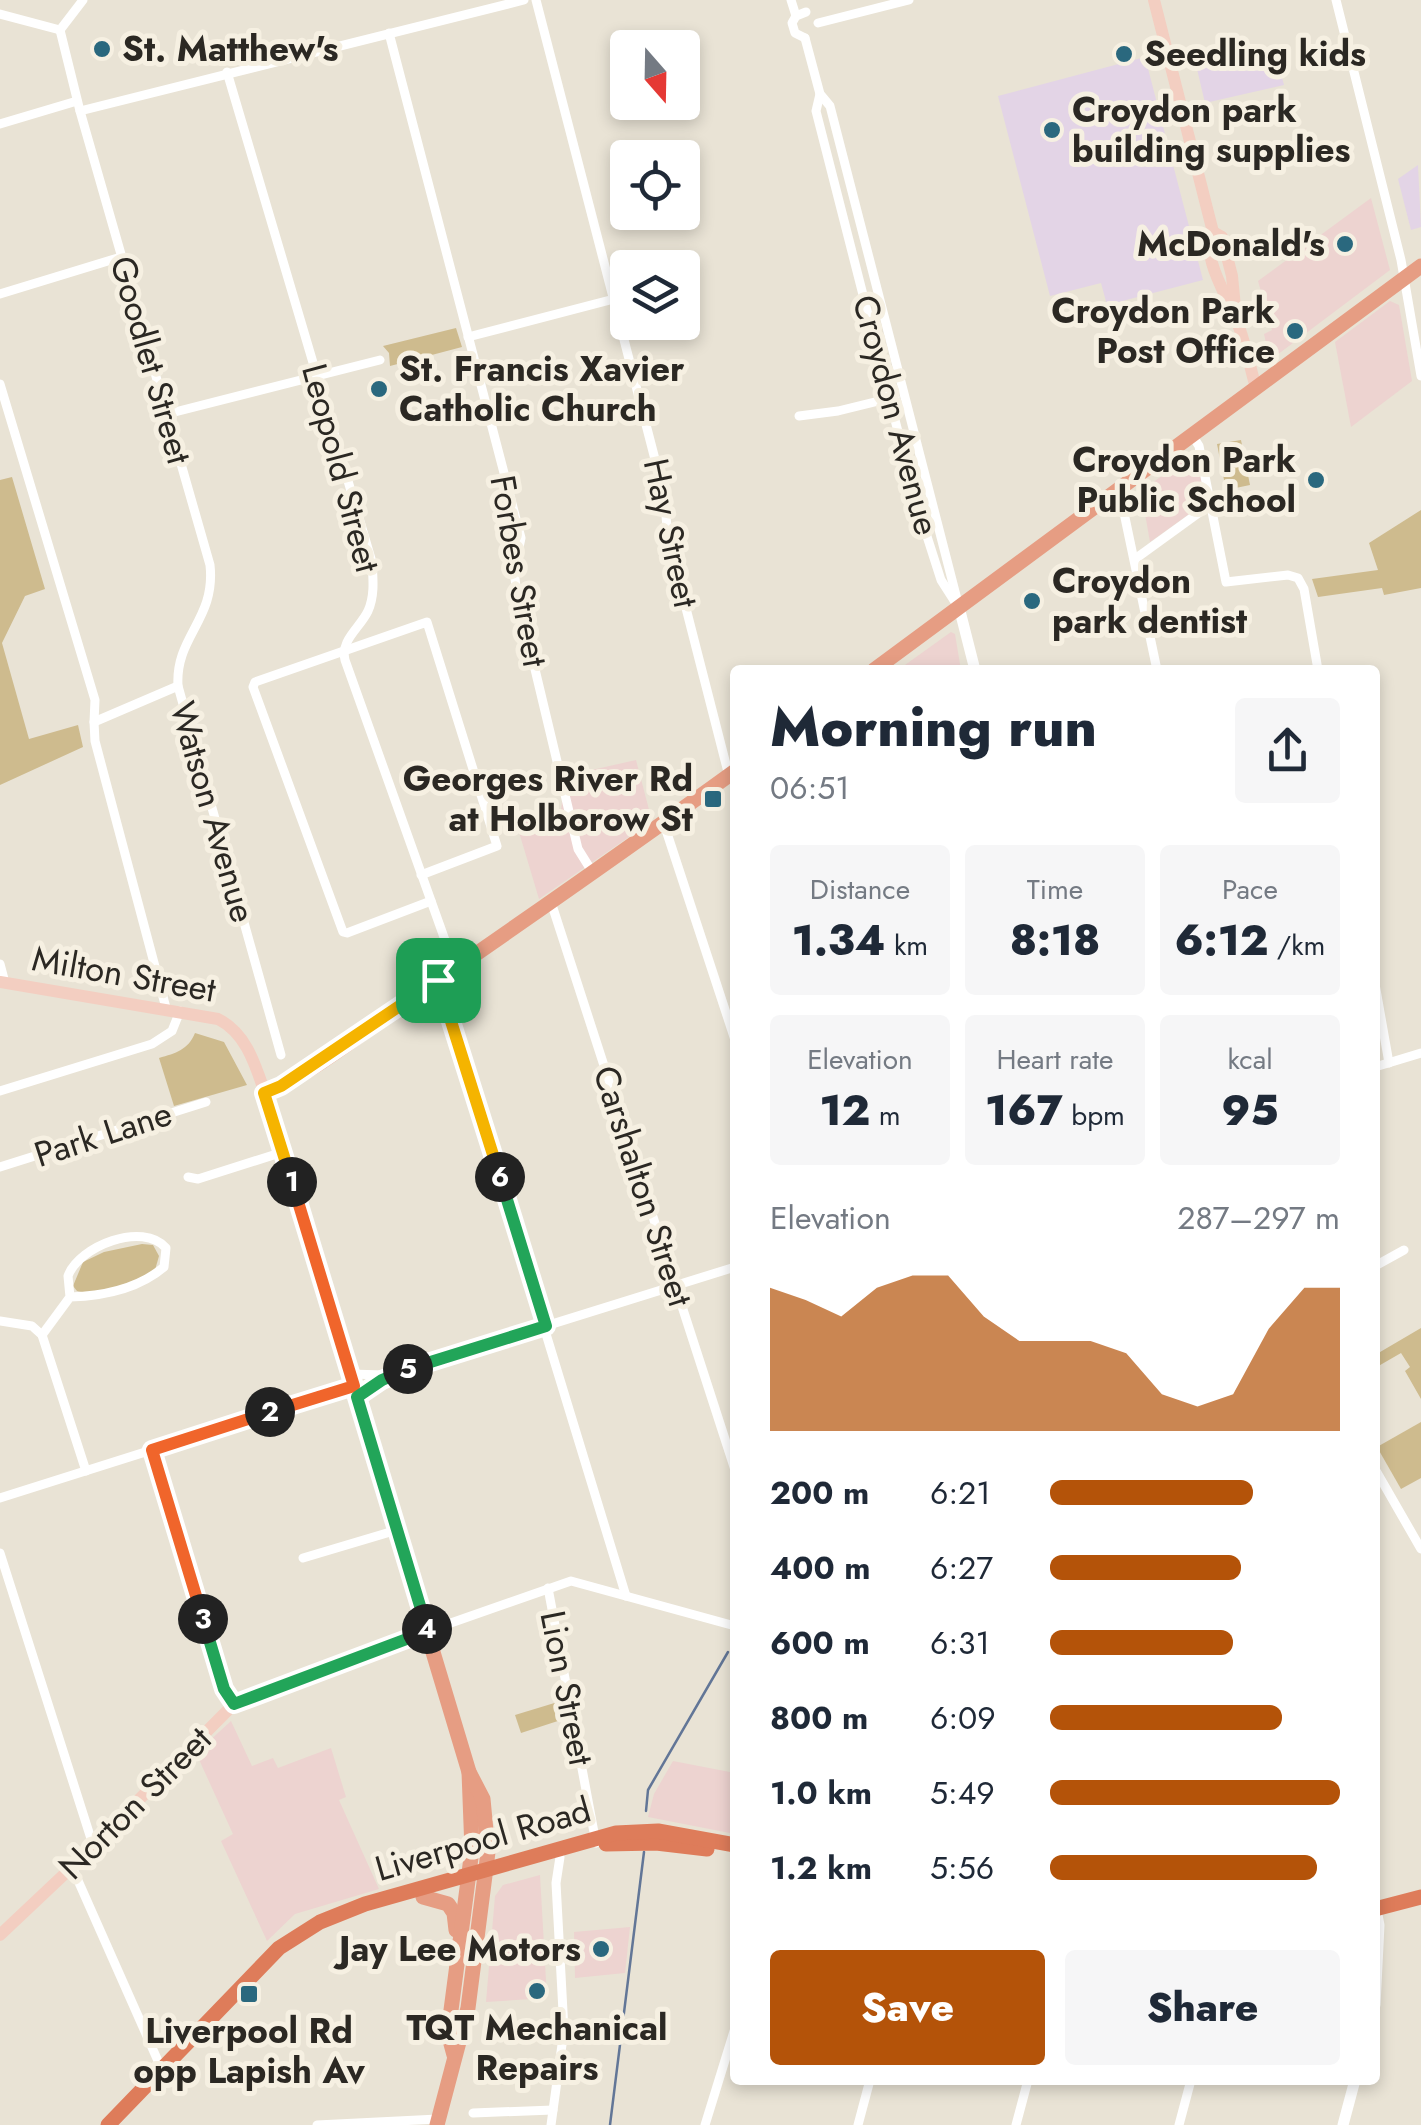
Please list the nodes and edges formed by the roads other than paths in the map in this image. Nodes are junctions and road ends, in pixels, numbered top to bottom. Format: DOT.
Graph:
graph roads {
  1 [pos="83,0"];
  2 [pos="524,0"];
  3 [pos="536,0"];
  4 [pos="791,0"];
  5 [pos="802,0"];
  6 [pos="909,0"];
  7 [pos="1154,0"];
  8 [pos="1336,0"];
  9 [pos="0,14"];
  10 [pos="801,14"];
  11 [pos="818,22"];
  12 [pos="60,30"];
  13 [pos="389,33"];
  14 [pos="805,38"];
  15 [pos="227,72"];
  16 [pos="820,94"];
  17 [pos="78,106"];
  18 [pos="0,124"];
  19 [pos="857,215"];
  20 [pos="844,218"];
  21 [pos="122,256"];
  22 [pos="1421,266"];
  23 [pos="1404,279"];
  24 [pos="610,285"];
  25 [pos="0,294"];
  26 [pos="610,301"];
  27 [pos="468,337"];
  28 [pos="624,340"];
  29 [pos="1419,347"];
  30 [pos="380,360"];
  31 [pos="318,376"];
  32 [pos="1421,376"];
  33 [pos="0,384"];
  34 [pos="1256,388"];
  35 [pos="903,395"];
  36 [pos="890,398"];
  37 [pos="167,414"];
  38 [pos="799,416"];
  39 [pos="1192,435"];
  40 [pos="1119,489"];
  41 [pos="1210,504"];
  42 [pos="1135,559"];
  43 [pos="958,608"];
  44 [pos="343,651"];
  45 [pos="881,665"];
  46 [pos="974,665"];
  47 [pos="1156,665"];
  48 [pos="1317,665"];
  49 [pos="178,686"];
  50 [pos="94,722"];
  51 [pos="730,766"];
  52 [pos="730,774"];
  53 [pos="664,824"];
  54 [pos="593,874"];
  55 [pos="421,875"];
  56 [pos="430,901"];
  57 [pos="551,902"];
  58 [pos="0,964"];
  59 [pos="455,968"];
  60 [pos="438,980"];
  61 [pos="2,982"];
  62 [pos="173,1009"];
  63 [pos="1380,1010"];
  64 [pos="730,1025"];
  65 [pos="1421,1053"];
  66 [pos="281,1054"];
  67 [pos="1390,1062"];
  68 [pos="1380,1065"];
  69 [pos="0,1091"];
  70 [pos="264,1093"];
  71 [pos="206,1102"];
  72 [pos="283,1152"];
  73 [pos="0,1167"];
  74 [pos="188,1177"];
  75 [pos="1404,1250"];
  76 [pos="1380,1263"];
  77 [pos="730,1269"];
  78 [pos="676,1286"];
  79 [pos="70,1298"];
  80 [pos="0,1321"];
  81 [pos="546,1326"];
  82 [pos="42,1335"];
  83 [pos="392,1374"];
  84 [pos="354,1385"];
  85 [pos="152,1450"];
  86 [pos="730,1454"];
  87 [pos="86,1471"];
  88 [pos="1380,1478"];
  89 [pos="0,1498"];
  90 [pos="397,1530"];
  91 [pos="1421,1549"];
  92 [pos="0,1554"];
  93 [pos="304,1558"];
  94 [pos="548,1588"];
  95 [pos="626,1596"];
  96 [pos="730,1625"];
  97 [pos="428,1631"];
  98 [pos="234,1704"];
  99 [pos="596,1842"];
  100 [pos="730,1844"];
  101 [pos="93,1845"];
  102 [pos="730,1853"];
  103 [pos="560,1857"];
  104 [pos="72,1867"];
  105 [pos="477,1877"];
  106 [pos="424,1897"];
  107 [pos="1421,1897"];
  108 [pos="1380,1907"];
  109 [pos="0,1935"];
  110 [pos="460,1949"];
  111 [pos="265,1966"];
  112 [pos="730,2044"];
  113 [pos="454,2057"];
  114 [pos="162,2070"];
  115 [pos="869,2085"];
  116 [pos="1027,2085"];
  117 [pos="1190,2085"];
  118 [pos="1354,2085"];
  119 [pos="553,2110"];
  120 [pos="473,2113"];
  121 [pos="438,2122"];
  122 [pos="108,2125"];
  123 [pos="316,2125"];
  124 [pos="551,2125"];
  125 [pos="705,2125"];
  126 [pos="858,2125"];
  127 [pos="1016,2125"];
  128 [pos="1180,2125"];
  129 [pos="1343,2125"];
  1 -- 12 [label="street"];
  2 -- 13 [label="street"];
  3 -- 24 [label="street, Hay Street"];
  4 -- 10 [label="street"];
  5 -- 10 [label="street"];
  6 -- 11 [label="street"];
  7 -- 34 [label="main road"];
  8 -- 23 [label="street"];
  9 -- 12 [label="street"];
  10 -- 11 [label="street"];
  10 -- 14 [label="street"];
  11 -- 14 [label="street"];
  12 -- 17 [label="street, Goodlet Street"];
  13 -- 15 [label="street"];
  13 -- 27 [label="street, Forbes Street"];
  14 -- 16 [label="street, Croydon Avenue"];
  15 -- 17 [label="street"];
  15 -- 31 [label="street, Leopold Street"];
  16 -- 19 [label="street, Croydon Avenue"];
  16 -- 20 [label="street, Croydon Avenue"];
  17 -- 18 [label="street"];
  17 -- 21 [label="street, Goodlet Street"];
  19 -- 20 [label="street"];
  19 -- 35 [label="street, Croydon Avenue"];
  20 -- 36 [label="street, Croydon Avenue"];
  21 -- 25 [label="street"];
  21 -- 37 [label="street, Goodlet Street"];
  22 -- 23 [label="main road"];
  23 -- 29 [label="street"];
  23 -- 34 [label="main road"];
  26 -- 27 [label="street"];
  27 -- 54 [label="street, Forbes Street"];
  28 -- 51 [label="street, Hay Street"];
  29 -- 32 [label="street"];
  30 -- 31 [label="street"];
  31 -- 37 [label="street"];
  31 -- 44 [label="street, Leopold Street"];
  33 -- 50 [label="street"];
  34 -- 39 [label="main road"];
  35 -- 36 [label="street"];
  35 -- 43 [label="street, Croydon Avenue"];
  36 -- 38 [label="street"];
  36 -- 43 [label="street, Croydon Avenue"];
  37 -- 49 [label="street, Goodlet Street"];
  39 -- 40 [label="main road"];
  39 -- 41 [label="street"];
  40 -- 42 [label="street"];
  40 -- 43 [label="main road"];
  41 -- 42 [label="street"];
  41 -- 48 [label="street"];
  42 -- 47 [label="street"];
  43 -- 45 [label="main road"];
  43 -- 46 [label="street, Croydon Avenue"];
  44 -- 55 [label="street"];
  44 -- 55 [label="street"];
  44 -- 56 [label="street"];
  49 -- 50 [label="street"];
  49 -- 66 [label="street, Watson Avenue"];
  50 -- 62 [label="street"];
  52 -- 53 [label="main road"];
  53 -- 54 [label="main road"];
  53 -- 64 [label="street"];
  54 -- 57 [label="main road"];
  55 -- 56 [label="street"];
  56 -- 59 [label="street"];
  57 -- 59 [label="main road"];
  57 -- 78 [label="street, Carshalton Street"];
  58 -- 61 [label="street"];
  59 -- 60 [label="main road"];
  60 -- 70 [label="main road"];
  60 -- 81 [label="street"];
  61 -- 62 [label="main road, Milton Street"];
  62 -- 69 [label="street"];
  62 -- 70 [label="main road, Milton Street"];
  63 -- 67 [label="street"];
  65 -- 67 [label="street"];
  67 -- 68 [label="street"];
  70 -- 72 [label="main road, Milton Street"];
  71 -- 73 [label="street, Park Lane"];
  72 -- 74 [label="street"];
  72 -- 84 [label="main road, Milton Street"];
  75 -- 76 [label="street"];
  77 -- 78 [label="street"];
  78 -- 81 [label="street"];
  78 -- 86 [label="street, Carshalton Street"];
  79 -- 79 [label="street"];
  79 -- 82 [label="street"];
  80 -- 82 [label="street"];
  81 -- 83 [label="street"];
  81 -- 95 [label="street"];
  82 -- 87 [label="street"];
  83 -- 84 [label="street"];
  83 -- 84 [label="street"];
  84 -- 85 [label="street"];
  84 -- 90 [label="main road, Milton Street"];
  85 -- 87 [label="street"];
  85 -- 98 [label="street"];
  87 -- 89 [label="street"];
  88 -- 91 [label="street"];
  90 -- 93 [label="street"];
  90 -- 97 [label="main road, Milton Street"];
  92 -- 101 [label="street"];
  94 -- 95 [label="street, Norton Street"];
  94 -- 97 [label="street, Norton Street"];
  94 -- 99 [label="street, Lion Street"];
  95 -- 96 [label="street, Norton Street"];
  97 -- 98 [label="main road, Norton Street"];
  97 -- 105 [label="main road, Milton Street"];
  98 -- 101 [label="main road, Norton Street"];
  99 -- 100 [label="highway, Liverpool Road"];
  99 -- 102 [label="highway, Liverpool Road"];
  99 -- 103 [label="highway, Liverpool Road"];
  99 -- 105 [label="highway, Liverpool Road"];
  101 -- 104 [label="main road, Norton Street"];
  103 -- 105 [label="highway, Liverpool Road"];
  103 -- 119 [label="street"];
  104 -- 109 [label="main road, Norton Street"];
  104 -- 114 [label="street"];
  105 -- 106 [label="highway, Liverpool Road"];
  105 -- 110 [label="main road"];
  105 -- 111 [label="highway, Liverpool Road"];
  105 -- 113 [label="main road"];
  106 -- 110 [label="main road"];
  106 -- 111 [label="highway, Liverpool Road"];
  107 -- 108 [label="highway"];
  110 -- 113 [label="main road"];
  111 -- 114 [label="highway, Liverpool Road"];
  112 -- 125 [label="street"];
  113 -- 121 [label="main road"];
  114 -- 122 [label="highway, Liverpool Road"];
  115 -- 126 [label="street"];
  116 -- 127 [label="street"];
  117 -- 128 [label="street"];
  118 -- 129 [label="street"];
  119 -- 120 [label="street"];
  119 -- 124 [label="street"];
  121 -- 123 [label="street"];
}
